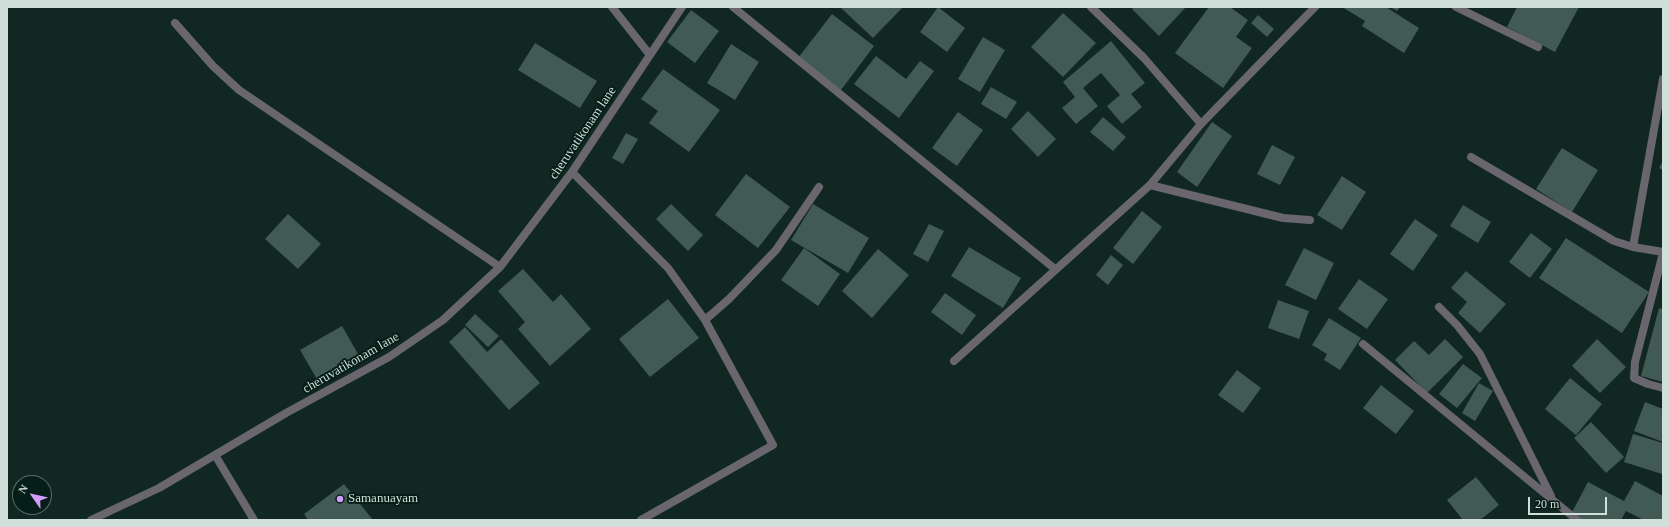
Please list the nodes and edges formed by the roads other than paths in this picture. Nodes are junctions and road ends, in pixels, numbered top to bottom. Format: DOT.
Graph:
graph roads {
  1 [pos="612,7"];
  2 [pos="682,7"];
  3 [pos="733,7"];
  4 [pos="1091,7"];
  5 [pos="1315,7"];
  6 [pos="1456,7"];
  7 [pos="175,23"];
  8 [pos="1538,47"];
  9 [pos="650,55"];
  10 [pos="1663,79"];
  11 [pos="1201,124"];
  12 [pos="1471,157"];
  13 [pos="572,172"];
  14 [pos="1150,185"];
  15 [pos="819,187"];
  16 [pos="1310,220"];
  17 [pos="1633,248"];
  18 [pos="1663,253"];
  19 [pos="500,268"];
  20 [pos="1055,269"];
  21 [pos="1439,307"];
  22 [pos="705,320"];
  23 [pos="1363,344"];
  24 [pos="954,362"];
  25 [pos="1663,388"];
  26 [pos="215,455"];
  27 [pos="1552,500"];
  28 [pos="91,520"];
  29 [pos="254,520"];
  30 [pos="641,520"];
  31 [pos="1577,520"];
  1 -- 9 [label="street"];
  2 -- 9 [label="street, cheruvatikonam lane"];
  3 -- 20 [label="street"];
  4 -- 11 [label="street"];
  5 -- 11 [label="street"];
  6 -- 8 [label="street"];
  7 -- 19 [label="street"];
  9 -- 13 [label="street, cheruvatikonam lane"];
  10 -- 17 [label="street"];
  11 -- 14 [label="street"];
  12 -- 17 [label="street"];
  13 -- 19 [label="street, cheruvatikonam lane"];
  13 -- 22 [label="street"];
  14 -- 16 [label="street"];
  14 -- 20 [label="street"];
  15 -- 22 [label="street"];
  17 -- 18 [label="street"];
  18 -- 25 [label="street"];
  19 -- 26 [label="street, cheruvatikonam lane"];
  20 -- 24 [label="street"];
  21 -- 27 [label="street"];
  22 -- 30 [label="street"];
  23 -- 27 [label="street"];
  26 -- 28 [label="street, cheruvatikonam lane"];
  26 -- 29 [label="street"];
  27 -- 31 [label="street"];
}
